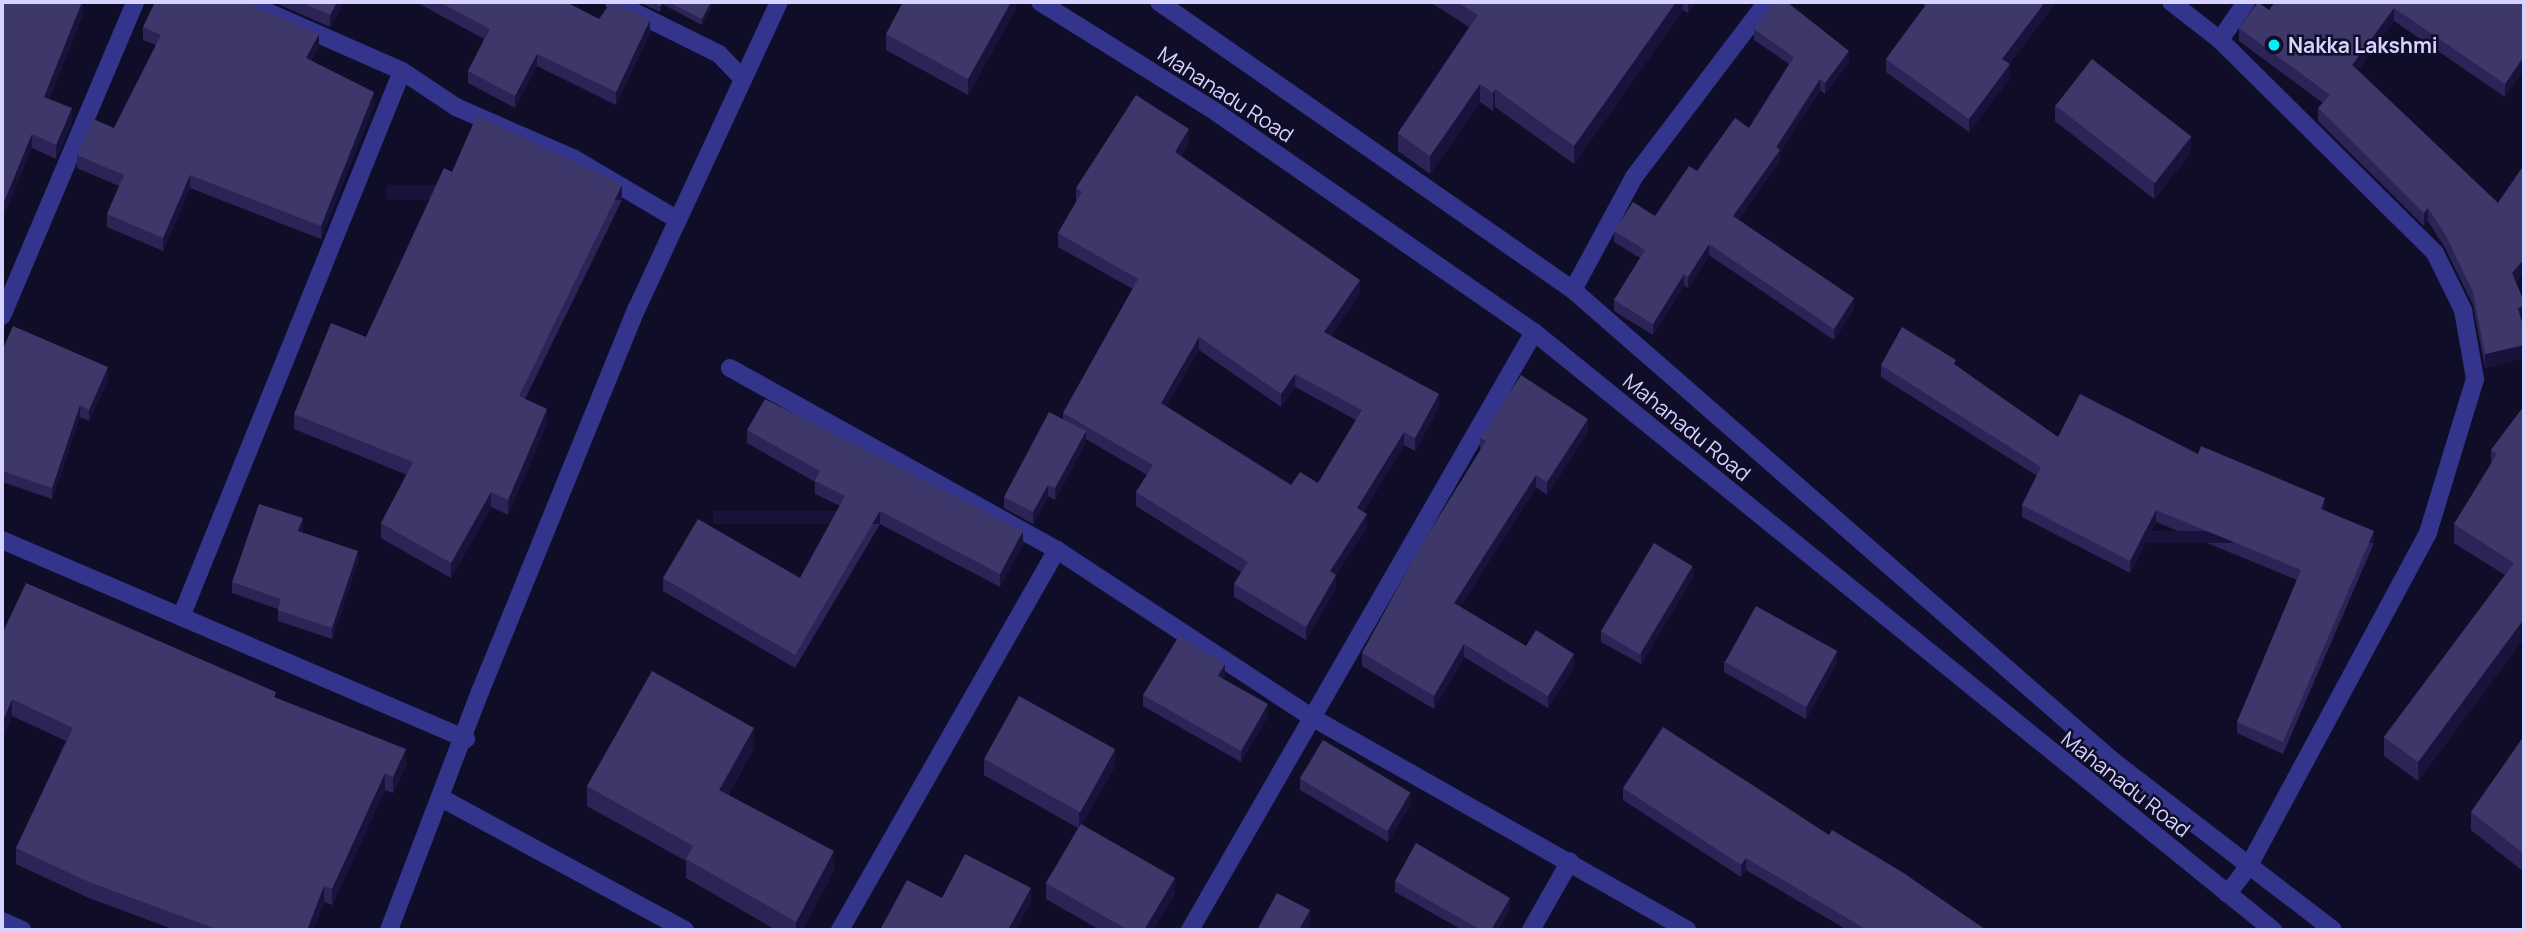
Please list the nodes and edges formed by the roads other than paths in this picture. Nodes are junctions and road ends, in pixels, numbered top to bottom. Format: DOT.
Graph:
graph roads {
  1 [pos="135,2"];
  2 [pos="245,2"];
  3 [pos="614,2"];
  4 [pos="779,2"];
  5 [pos="1040,2"];
  6 [pos="1159,2"];
  7 [pos="1767,2"];
  8 [pos="2171,2"];
  9 [pos="2246,2"];
  10 [pos="2220,40"];
  11 [pos="402,71"];
  12 [pos="743,79"];
  13 [pos="678,220"];
  14 [pos="1573,290"];
  15 [pos="2,316"];
  16 [pos="1534,332"];
  17 [pos="730,368"];
  18 [pos="2,540"];
  19 [pos="1057,550"];
  20 [pos="181,617"];
  21 [pos="1313,718"];
  22 [pos="466,739"];
  23 [pos="443,799"];
  24 [pos="1570,861"];
  25 [pos="2248,867"];
  26 [pos="2228,894"];
  27 [pos="2,921"];
  28 [pos="22,930"];
  29 [pos="389,930"];
  30 [pos="685,930"];
  31 [pos="840,930"];
  32 [pos="1190,930"];
  33 [pos="1531,930"];
  34 [pos="1687,930"];
  35 [pos="2273,930"];
  36 [pos="2333,930"];
  1 -- 15 [label="street"];
  2 -- 11 [label="street"];
  3 -- 12 [label="street"];
  4 -- 12 [label="street"];
  5 -- 16 [label="street, Mahanadu Road"];
  6 -- 14 [label="street, Mahanadu Road"];
  7 -- 14 [label="street"];
  8 -- 10 [label="street"];
  9 -- 10 [label="street"];
  10 -- 25 [label="street"];
  11 -- 13 [label="street"];
  11 -- 20 [label="street"];
  12 -- 13 [label="street"];
  13 -- 22 [label="street"];
  14 -- 25 [label="street, Mahanadu Road"];
  16 -- 21 [label="street"];
  16 -- 26 [label="street, Mahanadu Road"];
  17 -- 19 [label="street"];
  18 -- 20 [label="street"];
  19 -- 21 [label="street"];
  19 -- 31 [label="street"];
  20 -- 22 [label="street"];
  21 -- 24 [label="street"];
  21 -- 32 [label="street"];
  22 -- 23 [label="street"];
  23 -- 29 [label="street"];
  23 -- 30 [label="street"];
  24 -- 33 [label="street"];
  24 -- 34 [label="street"];
  25 -- 26 [label="street"];
  25 -- 36 [label="street, Mahanadu Road"];
  26 -- 35 [label="street, Mahanadu Road"];
  27 -- 28 [label="street"];
}
